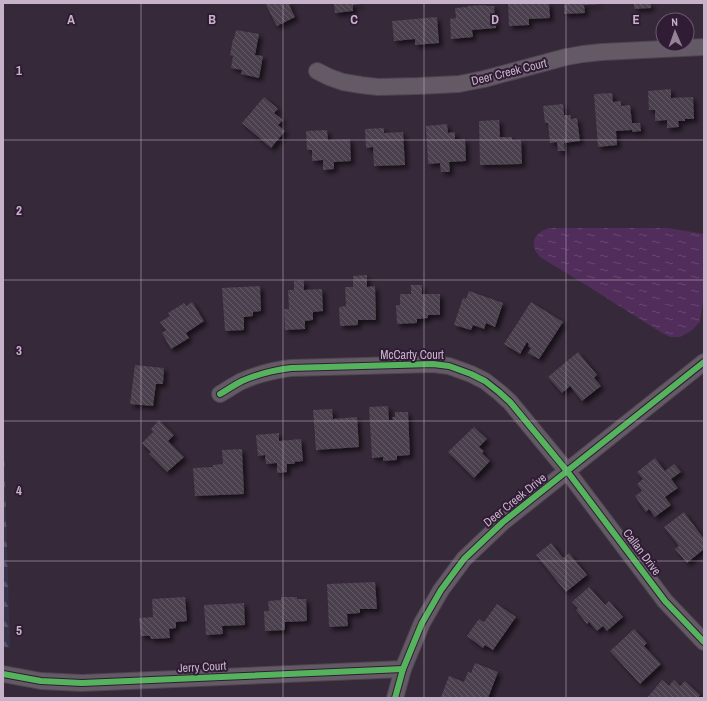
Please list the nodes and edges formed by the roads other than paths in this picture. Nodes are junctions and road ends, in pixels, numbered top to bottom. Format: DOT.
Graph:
graph roads {
  1 [pos="704,47"];
  2 [pos="316,70"];
  3 [pos="704,362"];
  4 [pos="220,394"];
  5 [pos="567,471"];
  6 [pos="704,642"];
  7 [pos="403,669"];
  8 [pos="3,674"];
  9 [pos="395,698"];
  1 -- 2 [label="street, Deer Creek Court"];
  3 -- 5 [label="street, Deer Creek Drive"];
  4 -- 5 [label="street, McCarty Court"];
  5 -- 6 [label="street, Callan Drive"];
  5 -- 7 [label="street, Deer Creek Drive"];
  7 -- 8 [label="street, Jerry Court"];
  7 -- 9 [label="street, Deer Creek Drive"];
}
